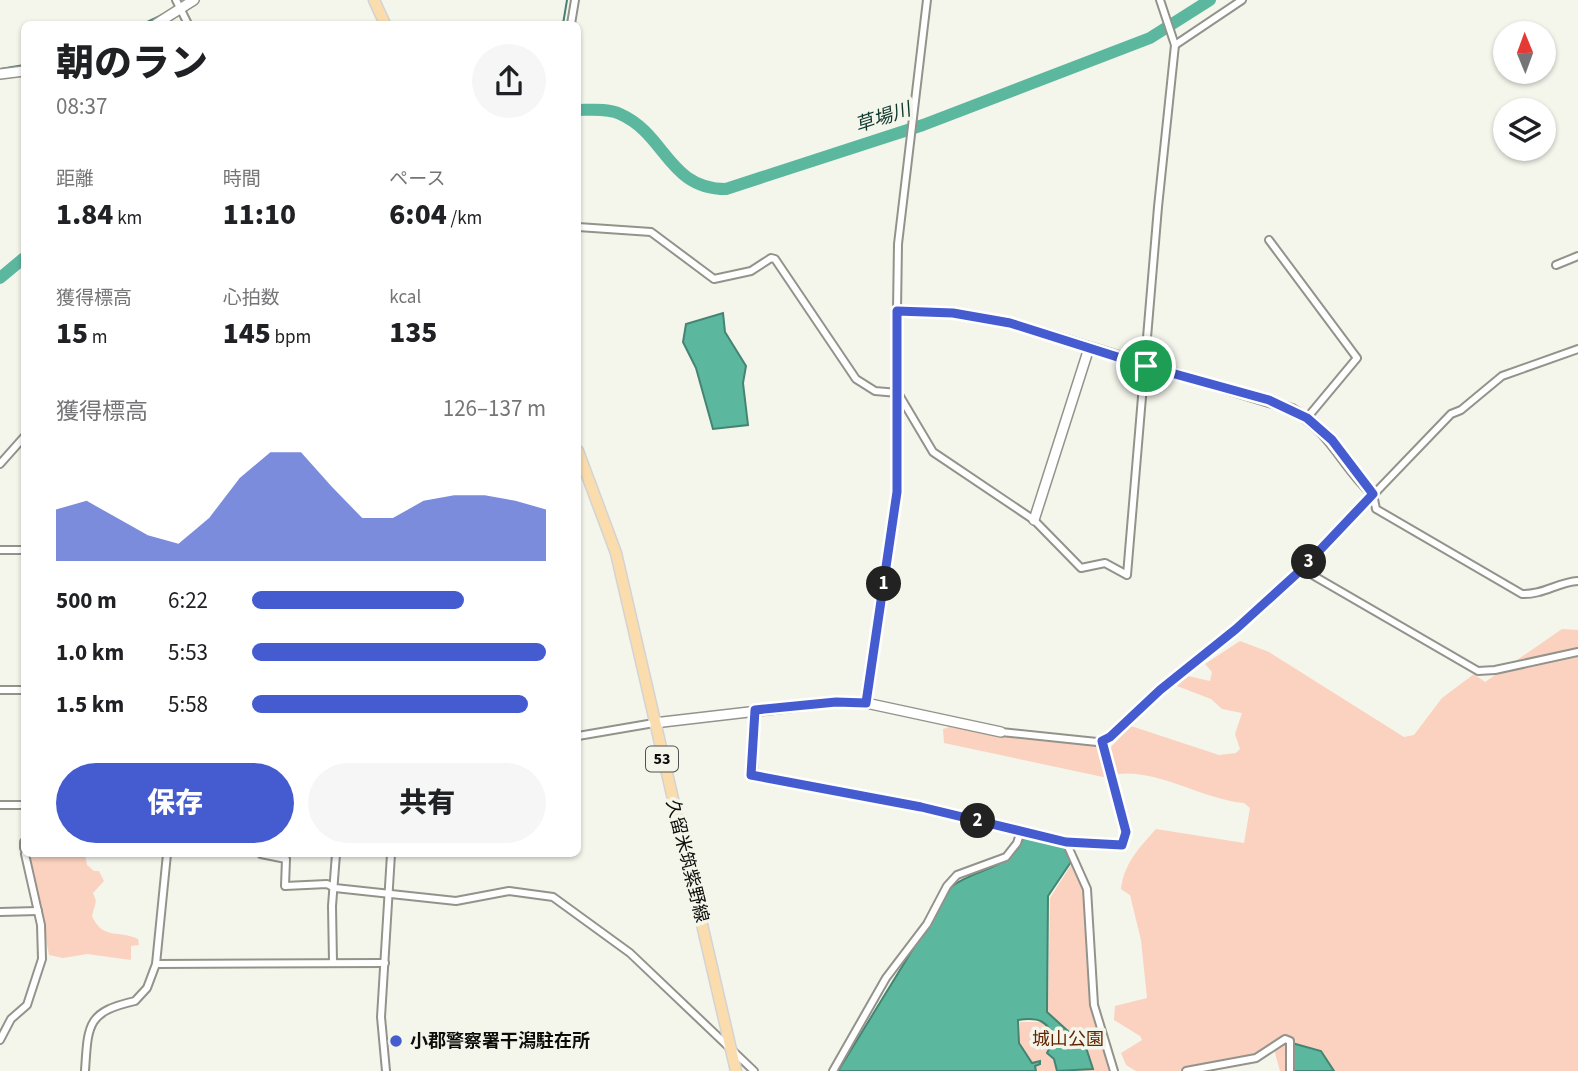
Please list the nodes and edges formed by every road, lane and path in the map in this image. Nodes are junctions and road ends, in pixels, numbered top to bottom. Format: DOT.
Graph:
graph roads {
  1 [pos="176,0"];
  2 [pos="194,0"];
  3 [pos="374,0"];
  4 [pos="575,0"];
  5 [pos="927,0"];
  6 [pos="1242,0"];
  7 [pos="1160,3"];
  8 [pos="181,10"];
  9 [pos="161,21"];
  10 [pos="186,21"];
  11 [pos="384,21"];
  12 [pos="572,21"];
  13 [pos="1175,45"];
  14 [pos="21,71"];
  15 [pos="0,74"];
  16 [pos="581,228"];
  17 [pos="1269,240"];
  18 [pos="1578,257"];
  19 [pos="1556,265"];
  20 [pos="897,311"];
  21 [pos="1089,348"];
  22 [pos="1578,349"];
  23 [pos="1146,366"];
  24 [pos="898,393"];
  25 [pos="1307,418"];
  26 [pos="21,441"];
  27 [pos="581,459"];
  28 [pos="0,464"];
  29 [pos="1373,494"];
  30 [pos="1034,520"];
  31 [pos="0,550"];
  32 [pos="21,550"];
  33 [pos="1302,569"];
  34 [pos="1578,581"];
  35 [pos="1578,652"];
  36 [pos="21,690"];
  37 [pos="0,691"];
  38 [pos="866,703"];
  39 [pos="755,710"];
  40 [pos="654,723"];
  41 [pos="1001,732"];
  42 [pos="581,735"];
  43 [pos="1102,741"];
  44 [pos="0,805"];
  45 [pos="21,805"];
  46 [pos="1021,831"];
  47 [pos="1066,842"];
  48 [pos="26,857"];
  49 [pos="167,857"];
  50 [pos="276,857"];
  51 [pos="336,857"];
  52 [pos="391,857"];
  53 [pos="335,888"];
  54 [pos="391,894"];
  55 [pos="38,911"];
  56 [pos="0,912"];
  57 [pos="333,962"];
  58 [pos="385,963"];
  59 [pos="156,964"];
  60 [pos="0,1040"];
  61 [pos="730,1045"];
  62 [pos="85,1071"];
  63 [pos="386,1071"];
  64 [pos="736,1071"];
  65 [pos="754,1071"];
  66 [pos="833,1071"];
  67 [pos="1114,1071"];
  68 [pos="1186,1071"];
  69 [pos="1290,1071"];
  1 -- 8 [label="street"];
  2 -- 8 [label="street"];
  3 -- 11 [label="main road"];
  4 -- 12 [label="street"];
  5 -- 20 [label="street"];
  6 -- 13 [label="street"];
  7 -- 13 [label="street"];
  8 -- 9 [label="street"];
  8 -- 10 [label="street"];
  13 -- 23 [label="street"];
  14 -- 15 [label="street"];
  16 -- 24 [label="street"];
  17 -- 25 [label="street"];
  18 -- 19 [label="street"];
  20 -- 21 [label="street"];
  20 -- 24 [label="street"];
  21 -- 23 [label="street"];
  21 -- 30 [label="street"];
  22 -- 29 [label="street"];
  23 -- 25 [label="street"];
  23 -- 30 [label="street"];
  24 -- 30 [label="street"];
  24 -- 38 [label="street"];
  25 -- 29 [label="street"];
  26 -- 28 [label="street"];
  27 -- 40 [label="main road, 久留米筑紫野線 / 53"];
  29 -- 33 [label="street"];
  29 -- 34 [label="street"];
  31 -- 32 [label="street"];
  33 -- 35 [label="street"];
  33 -- 43 [label="street"];
  36 -- 37 [label="street"];
  38 -- 39 [label="street"];
  38 -- 41 [label="street"];
  39 -- 40 [label="street"];
  39 -- 46 [label="street"];
  40 -- 42 [label="street"];
  40 -- 61 [label="main road, 久留米筑紫野線 / 53"];
  41 -- 43 [label="street"];
  43 -- 47 [label="street"];
  44 -- 45 [label="street"];
  46 -- 47 [label="street"];
  46 -- 66 [label="street"];
  47 -- 67 [label="street"];
  48 -- 55 [label="street"];
  49 -- 59 [label="street"];
  50 -- 53 [label="street"];
  51 -- 53 [label="street"];
  52 -- 54 [label="street"];
  53 -- 54 [label="street"];
  53 -- 57 [label="street"];
  54 -- 58 [label="street"];
  54 -- 61 [label="street"];
  55 -- 56 [label="street"];
  55 -- 60 [label="street"];
  57 -- 58 [label="street"];
  57 -- 59 [label="street"];
  58 -- 63 [label="street"];
  59 -- 62 [label="street"];
  61 -- 64 [label="main road, 久留米筑紫野線 / 53"];
  61 -- 65 [label="street"];
  68 -- 69 [label="street"];
}
